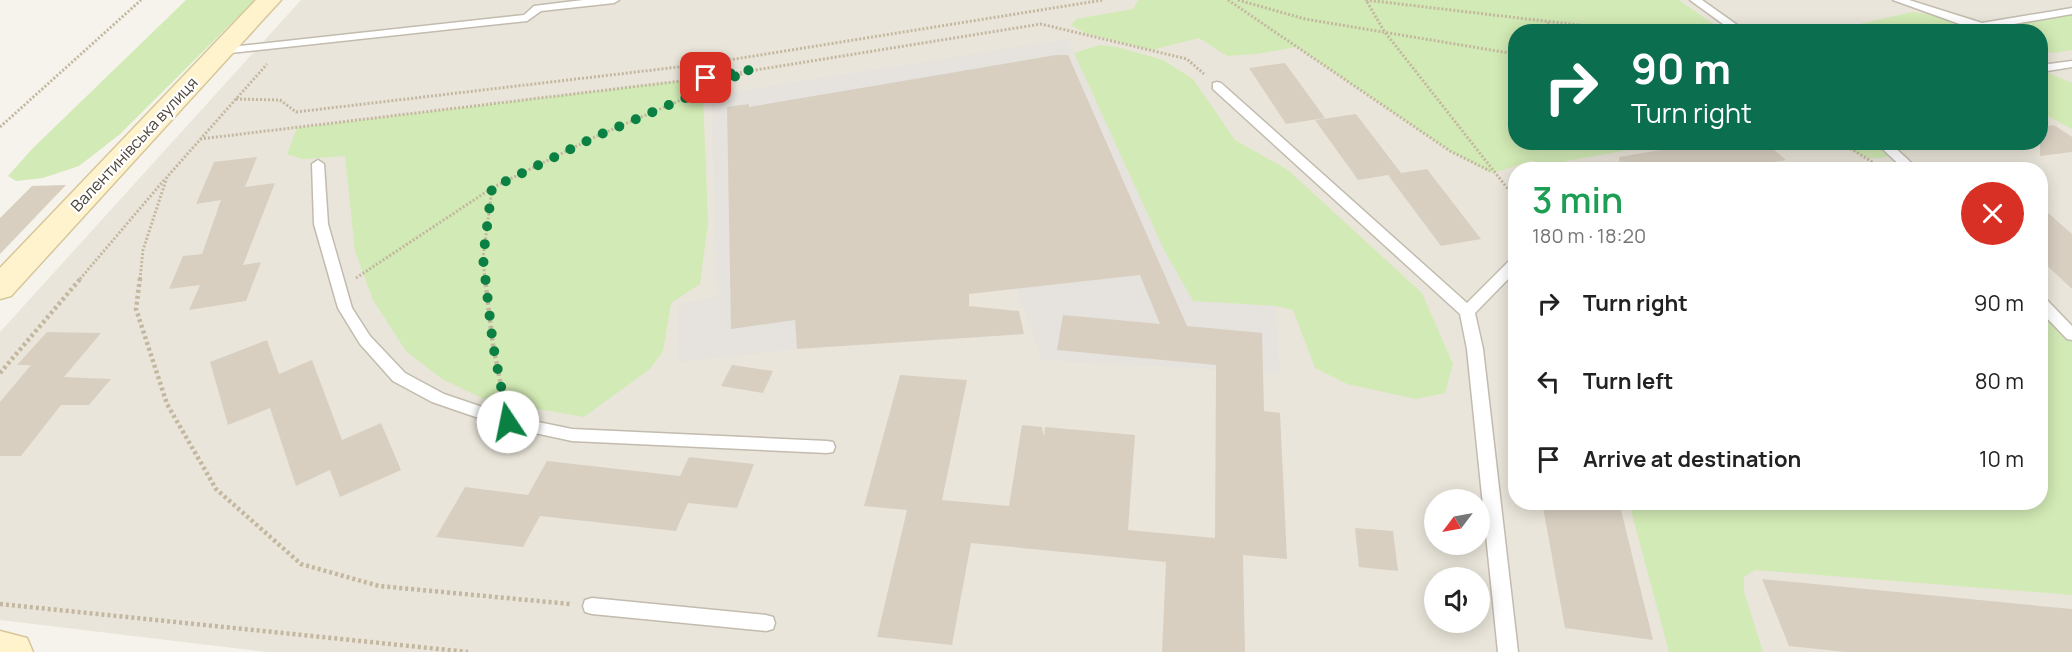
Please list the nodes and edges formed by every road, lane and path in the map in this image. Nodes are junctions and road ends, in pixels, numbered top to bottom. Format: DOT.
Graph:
graph roads {
  1 [pos="141,0"];
  2 [pos="269,0"];
  3 [pos="614,0"];
  4 [pos="1103,0"];
  5 [pos="1228,0"];
  6 [pos="1238,0"];
  7 [pos="1364,0"];
  8 [pos="1695,0"];
  9 [pos="1899,0"];
  10 [pos="542,4"];
  11 [pos="2072,11"];
  12 [pos="1544,21"];
  13 [pos="1550,24"];
  14 [pos="1570,24"];
  15 [pos="1730,24"];
  16 [pos="1971,24"];
  17 [pos="2010,24"];
  18 [pos="1384,31"];
  19 [pos="284,44"];
  20 [pos="221,51"];
  21 [pos="1508,53"];
  22 [pos="2072,64"];
  23 [pos="2048,68"];
  24 [pos="750,70"];
  25 [pos="1217,86"];
  26 [pos="236,99"];
  27 [pos="0,127"];
  28 [pos="200,139"];
  29 [pos="1853,150"];
  30 [pos="1890,150"];
  31 [pos="1872,162"];
  32 [pos="1904,162"];
  33 [pos="318,164"];
  34 [pos="1493,173"];
  35 [pos="167,177"];
  36 [pos="492,188"];
  37 [pos="1508,190"];
  38 [pos="1508,270"];
  39 [pos="0,288"];
  40 [pos="339,289"];
  41 [pos="2048,310"];
  42 [pos="1467,312"];
  43 [pos="2072,335"];
  44 [pos="0,373"];
  45 [pos="508,422"];
  46 [pos="827,447"];
  47 [pos="0,604"];
  48 [pos="592,606"];
  49 [pos="766,623"];
  50 [pos="0,650"];
  51 [pos="12,652"];
  52 [pos="468,652"];
  53 [pos="1508,652"];
  1 -- 27 [label="path"];
  2 -- 20 [label="street, Валентинівська вулиця"];
  3 -- 10 [label="lane"];
  4 -- 26 [label="path"];
  5 -- 34 [label="path"];
  6 -- 18 [label="path"];
  7 -- 12 [label="path"];
  7 -- 18 [label="path"];
  8 -- 15 [label="lane"];
  9 -- 16 [label="lane"];
  10 -- 19 [label="lane"];
  11 -- 17 [label="lane"];
  12 -- 13 [label="path"];
  12 -- 14 [label="path"];
  18 -- 21 [label="path"];
  18 -- 34 [label="path"];
  19 -- 20 [label="lane"];
  19 -- 26 [label="path"];
  20 -- 39 [label="street, Валентинівська вулиця"];
  22 -- 23 [label="lane"];
  24 -- 25 [label="path"];
  24 -- 28 [label="path"];
  24 -- 36 [label="path"];
  25 -- 42 [label="lane"];
  26 -- 28 [label="path"];
  28 -- 35 [label="path"];
  29 -- 31 [label="path"];
  30 -- 32 [label="lane"];
  33 -- 40 [label="lane"];
  34 -- 37 [label="path"];
  35 -- 44 [label="path"];
  35 -- 48 [label="path"];
  36 -- 40 [label="path"];
  36 -- 45 [label="path"];
  38 -- 42 [label="lane"];
  40 -- 45 [label="lane"];
  41 -- 43 [label="lane"];
  42 -- 53 [label="lane"];
  45 -- 46 [label="lane"];
  47 -- 52 [label="path"];
  48 -- 49 [label="lane"];
  50 -- 51 [label="street"];
}
